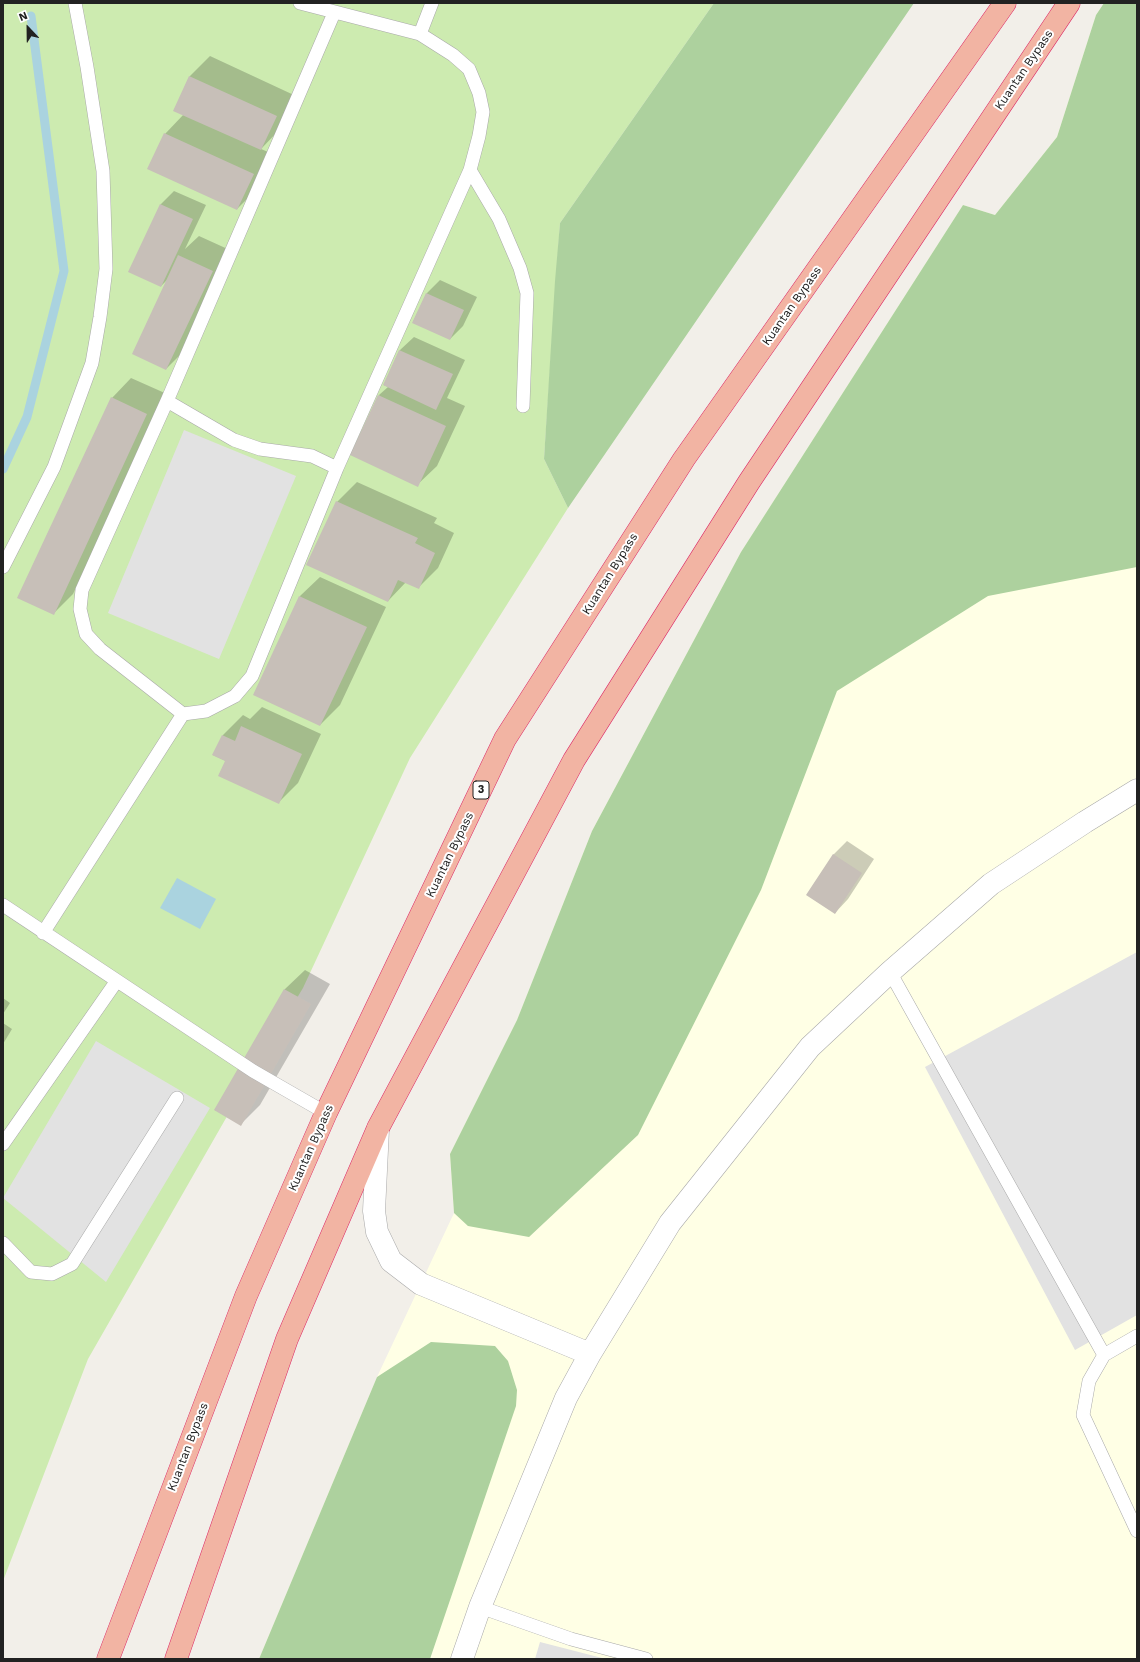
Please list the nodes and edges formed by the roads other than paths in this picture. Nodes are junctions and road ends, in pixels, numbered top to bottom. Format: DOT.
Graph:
graph roads {
  1 [pos="75,3"];
  2 [pos="300,3"];
  3 [pos="432,3"];
  4 [pos="1005,3"];
  5 [pos="1069,3"];
  6 [pos="334,13"];
  7 [pos="420,34"];
  8 [pos="470,170"];
  9 [pos="167,401"];
  10 [pos="523,406"];
  11 [pos="337,468"];
  12 [pos="3,567"];
  13 [pos="182,714"];
  14 [pos="1137,790"];
  15 [pos="3,905"];
  16 [pos="43,933"];
  17 [pos="890,972"];
  18 [pos="116,982"];
  19 [pos="177,1098"];
  20 [pos="326,1113"];
  21 [pos="378,1128"];
  22 [pos="3,1144"];
  23 [pos="3,1243"];
  24 [pos="1137,1336"];
  25 [pos="590,1354"];
  26 [pos="1104,1355"];
  27 [pos="1137,1531"];
  28 [pos="480,1607"];
  29 [pos="108,1659"];
  30 [pos="176,1659"];
  31 [pos="462,1659"];
  32 [pos="646,1659"];
  1 -- 12 [label="lane"];
  2 -- 6 [label="lane"];
  3 -- 7 [label="lane"];
  4 -- 20 [label="highway, Kuantan Bypass / 3"];
  5 -- 21 [label="highway, Kuantan Bypass"];
  6 -- 7 [label="lane"];
  6 -- 9 [label="lane"];
  7 -- 8 [label="lane"];
  8 -- 10 [label="lane"];
  8 -- 11 [label="lane"];
  9 -- 11 [label="lane"];
  9 -- 13 [label="lane"];
  11 -- 13 [label="lane"];
  13 -- 16 [label="lane"];
  14 -- 17 [label="street"];
  15 -- 16 [label="lane"];
  16 -- 18 [label="lane"];
  17 -- 25 [label="street"];
  17 -- 26 [label="lane"];
  18 -- 20 [label="lane"];
  18 -- 22 [label="lane"];
  19 -- 23 [label="lane"];
  20 -- 29 [label="highway, Kuantan Bypass / 3"];
  21 -- 25 [label="street"];
  21 -- 30 [label="highway, Kuantan Bypass"];
  24 -- 26 [label="lane"];
  25 -- 28 [label="street"];
  26 -- 27 [label="lane"];
  28 -- 31 [label="street"];
  28 -- 32 [label="lane"];
}
